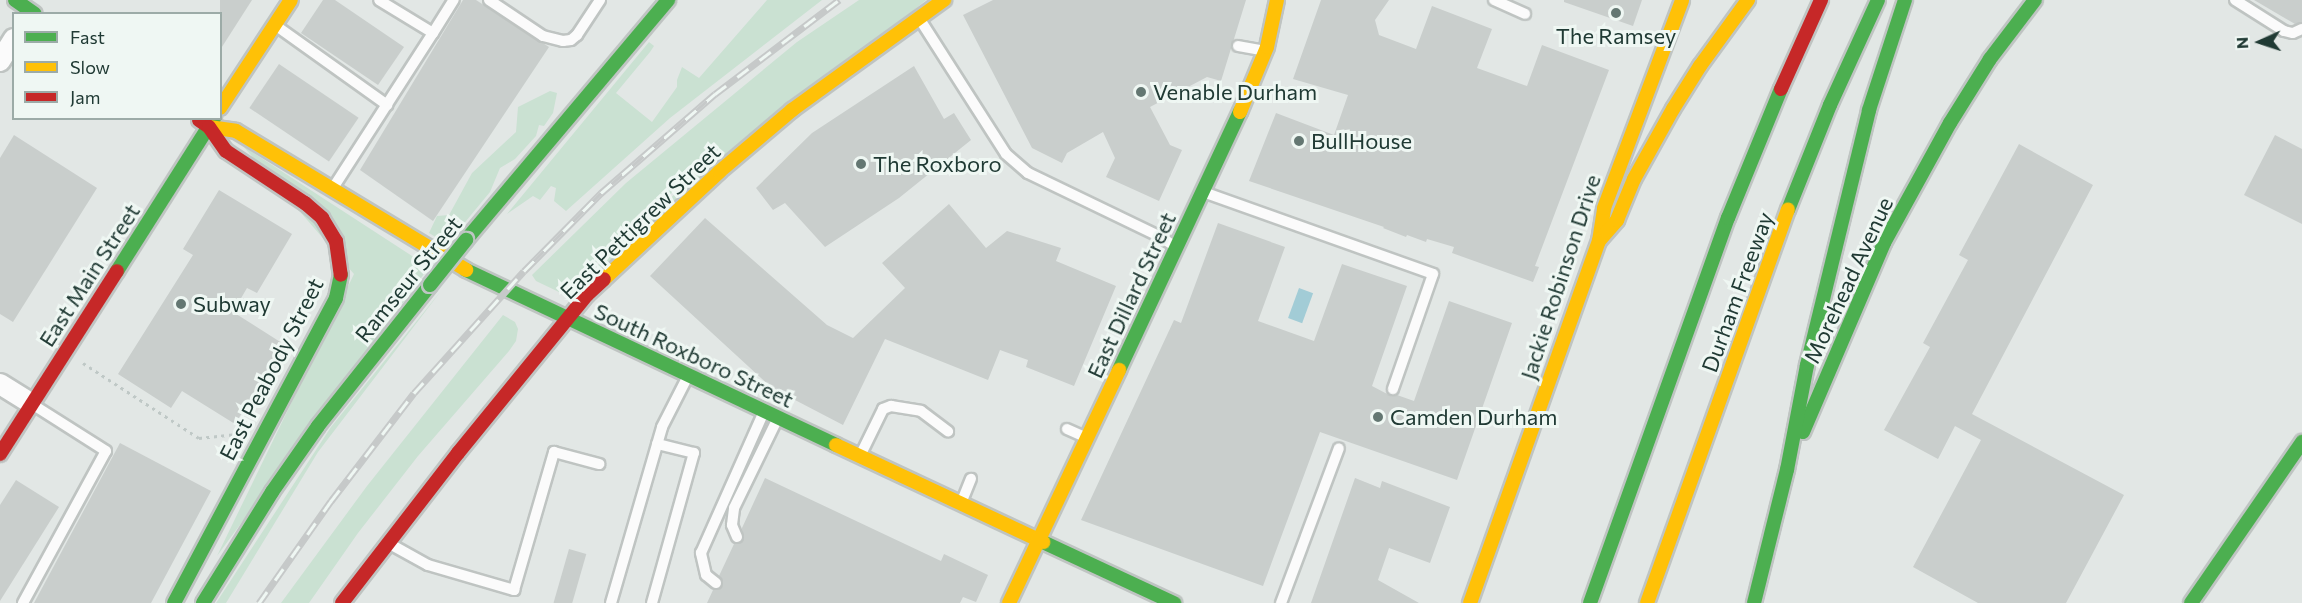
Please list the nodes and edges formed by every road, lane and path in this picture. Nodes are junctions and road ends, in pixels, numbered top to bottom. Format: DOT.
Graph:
graph roads {
  1 [pos="291,0"];
  2 [pos="379,0"];
  3 [pos="454,0"];
  4 [pos="489,0"];
  5 [pos="600,0"];
  6 [pos="668,0"];
  7 [pos="944,0"];
  8 [pos="1277,0"];
  9 [pos="1494,0"];
  10 [pos="1682,0"];
  11 [pos="1748,0"];
  12 [pos="1821,0"];
  13 [pos="1878,0"];
  14 [pos="1905,0"];
  15 [pos="2035,0"];
  16 [pos="2235,0"];
  17 [pos="1525,14"];
  18 [pos="919,18"];
  19 [pos="275,24"];
  20 [pos="2302,29"];
  21 [pos="433,33"];
  22 [pos="12,42"];
  23 [pos="1238,46"];
  24 [pos="1265,51"];
  25 [pos="0,61"];
  26 [pos="222,105"];
  27 [pos="387,105"];
  28 [pos="212,123"];
  29 [pos="333,188"];
  30 [pos="1203,192"];
  31 [pos="1599,241"];
  32 [pos="1176,248"];
  33 [pos="567,319"];
  34 [pos="81,362"];
  35 [pos="688,375"];
  36 [pos="0,384"];
  37 [pos="1393,389"];
  38 [pos="31,403"];
  39 [pos="771,414"];
  40 [pos="1067,429"];
  41 [pos="948,431"];
  42 [pos="247,433"];
  43 [pos="1087,438"];
  44 [pos="2302,442"];
  45 [pos="657,444"];
  46 [pos="1339,448"];
  47 [pos="0,454"];
  48 [pos="860,456"];
  49 [pos="599,464"];
  50 [pos="738,469"];
  51 [pos="1788,470"];
  52 [pos="750,475"];
  53 [pos="971,479"];
  54 [pos="961,504"];
  55 [pos="738,537"];
  56 [pos="1039,540"];
  57 [pos="387,543"];
  58 [pos="716,583"];
  59 [pos="23,603"];
  60 [pos="174,603"];
  61 [pos="203,603"];
  62 [pos="342,603"];
  63 [pos="611,603"];
  64 [pos="652,603"];
  65 [pos="1009,603"];
  66 [pos="1174,603"];
  67 [pos="1281,603"];
  68 [pos="1470,603"];
  69 [pos="1590,603"];
  70 [pos="1647,603"];
  71 [pos="1754,603"];
  72 [pos="2191,603"];
  1 -- 19 [label="main road"];
  2 -- 21 [label="lane"];
  3 -- 21 [label="lane"];
  4 -- 5 [label="lane"];
  6 -- 61 [label="main road, Ramseur Street, bridge"];
  7 -- 18 [label="main road, East Pettigrew Street"];
  8 -- 24 [label="main road, East Dillard Street"];
  9 -- 17 [label="lane"];
  10 -- 31 [label="main road, Jackie Robinson Drive"];
  11 -- 31 [label="main road"];
  12 -- 69 [label="main road, Durham Freeway"];
  13 -- 70 [label="main road, Durham Freeway"];
  14 -- 51 [label="main road"];
  15 -- 51 [label="main road, Morehead Avenue"];
  16 -- 20 [label="lane"];
  18 -- 32 [label="lane"];
  18 -- 33 [label="main road, East Pettigrew Street"];
  19 -- 26 [label="main road"];
  19 -- 27 [label="lane"];
  21 -- 27 [label="lane"];
  22 -- 25 [label="street"];
  23 -- 24 [label="lane"];
  24 -- 30 [label="main road, East Dillard Street"];
  27 -- 29 [label="lane"];
  28 -- 29 [label="main road, South Roxboro Street"];
  28 -- 38 [label="main road, East Main Street"];
  28 -- 60 [label="main road, East Peabody Street"];
  29 -- 33 [label="main road, South Roxboro Street"];
  30 -- 32 [label="main road, East Dillard Street"];
  30 -- 37 [label="lane"];
  31 -- 68 [label="main road, Jackie Robinson Drive"];
  32 -- 43 [label="main road, East Dillard Street"];
  33 -- 35 [label="main road, South Roxboro Street"];
  33 -- 57 [label="main road, East Pettigrew Street"];
  34 -- 42 [label="path"];
  35 -- 39 [label="main road, South Roxboro Street"];
  35 -- 45 [label="lane"];
  36 -- 38 [label="street"];
  38 -- 47 [label="main road, East Main Street"];
  38 -- 59 [label="lane"];
  39 -- 48 [label="main road, South Roxboro Street"];
  39 -- 50 [label="lane"];
  39 -- 52 [label="lane"];
  40 -- 43 [label="lane"];
  41 -- 48 [label="lane"];
  43 -- 56 [label="main road, East Dillard Street"];
  44 -- 72 [label="main road"];
  45 -- 63 [label="lane"];
  45 -- 64 [label="lane"];
  46 -- 67 [label="lane"];
  48 -- 54 [label="main road, South Roxboro Street"];
  49 -- 57 [label="lane"];
  50 -- 52 [label="lane"];
  50 -- 58 [label="lane"];
  51 -- 71 [label="main road, Morehead Avenue"];
  52 -- 55 [label="lane"];
  53 -- 54 [label="lane"];
  54 -- 56 [label="main road, South Roxboro Street"];
  56 -- 65 [label="main road, East Dillard Street"];
  56 -- 66 [label="main road, South Roxboro Street"];
  57 -- 62 [label="main road, East Pettigrew Street"];
}
